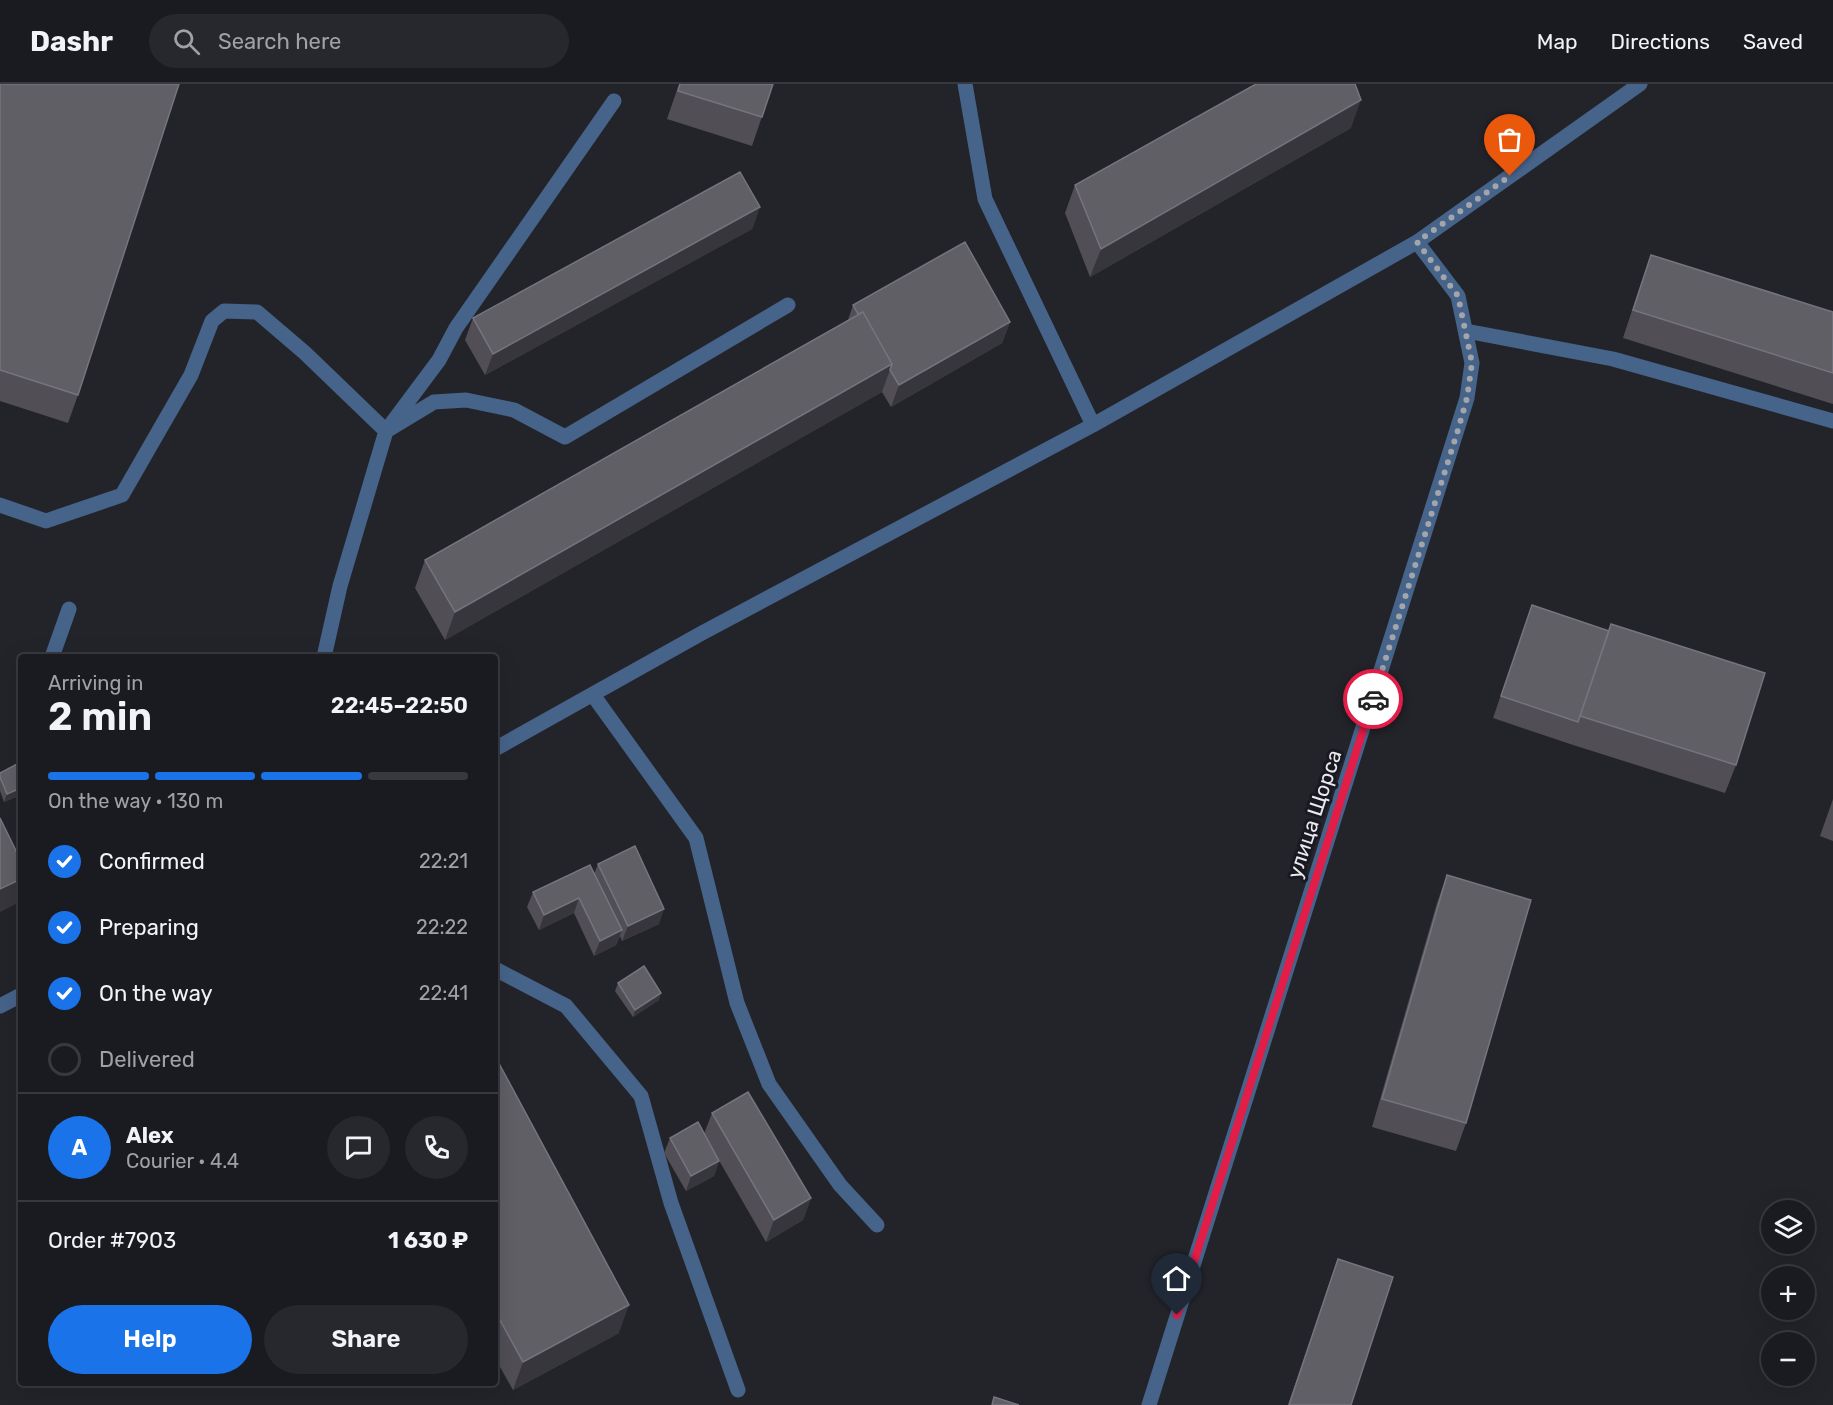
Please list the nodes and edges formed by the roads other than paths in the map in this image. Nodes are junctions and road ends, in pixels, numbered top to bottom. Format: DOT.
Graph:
graph roads {
  1 [pos="965,84"];
  2 [pos="1640,84"];
  3 [pos="614,100"];
  4 [pos="1417,242"];
  5 [pos="788,305"];
  6 [pos="1466,331"];
  7 [pos="1833,421"];
  8 [pos="1093,425"];
  9 [pos="386,431"];
  10 [pos="0,505"];
  11 [pos="69,609"];
  12 [pos="53,654"];
  13 [pos="325,654"];
  14 [pos="593,695"];
  15 [pos="498,747"];
  16 [pos="498,971"];
  17 [pos="18,996"];
  18 [pos="0,1005"];
  19 [pos="877,1226"];
  20 [pos="738,1390"];
  21 [pos="1149,1405"];
  1 -- 8 [label="street"];
  2 -- 4 [label="street"];
  3 -- 9 [label="street"];
  4 -- 6 [label="street, улица Щорса"];
  4 -- 8 [label="street"];
  5 -- 9 [label="street"];
  6 -- 7 [label="street"];
  6 -- 21 [label="street, улица Щорса"];
  8 -- 14 [label="street"];
  9 -- 10 [label="street"];
  9 -- 13 [label="street"];
  11 -- 12 [label="street"];
  14 -- 15 [label="street"];
  14 -- 19 [label="street"];
  16 -- 20 [label="street"];
  17 -- 18 [label="street"];
}
